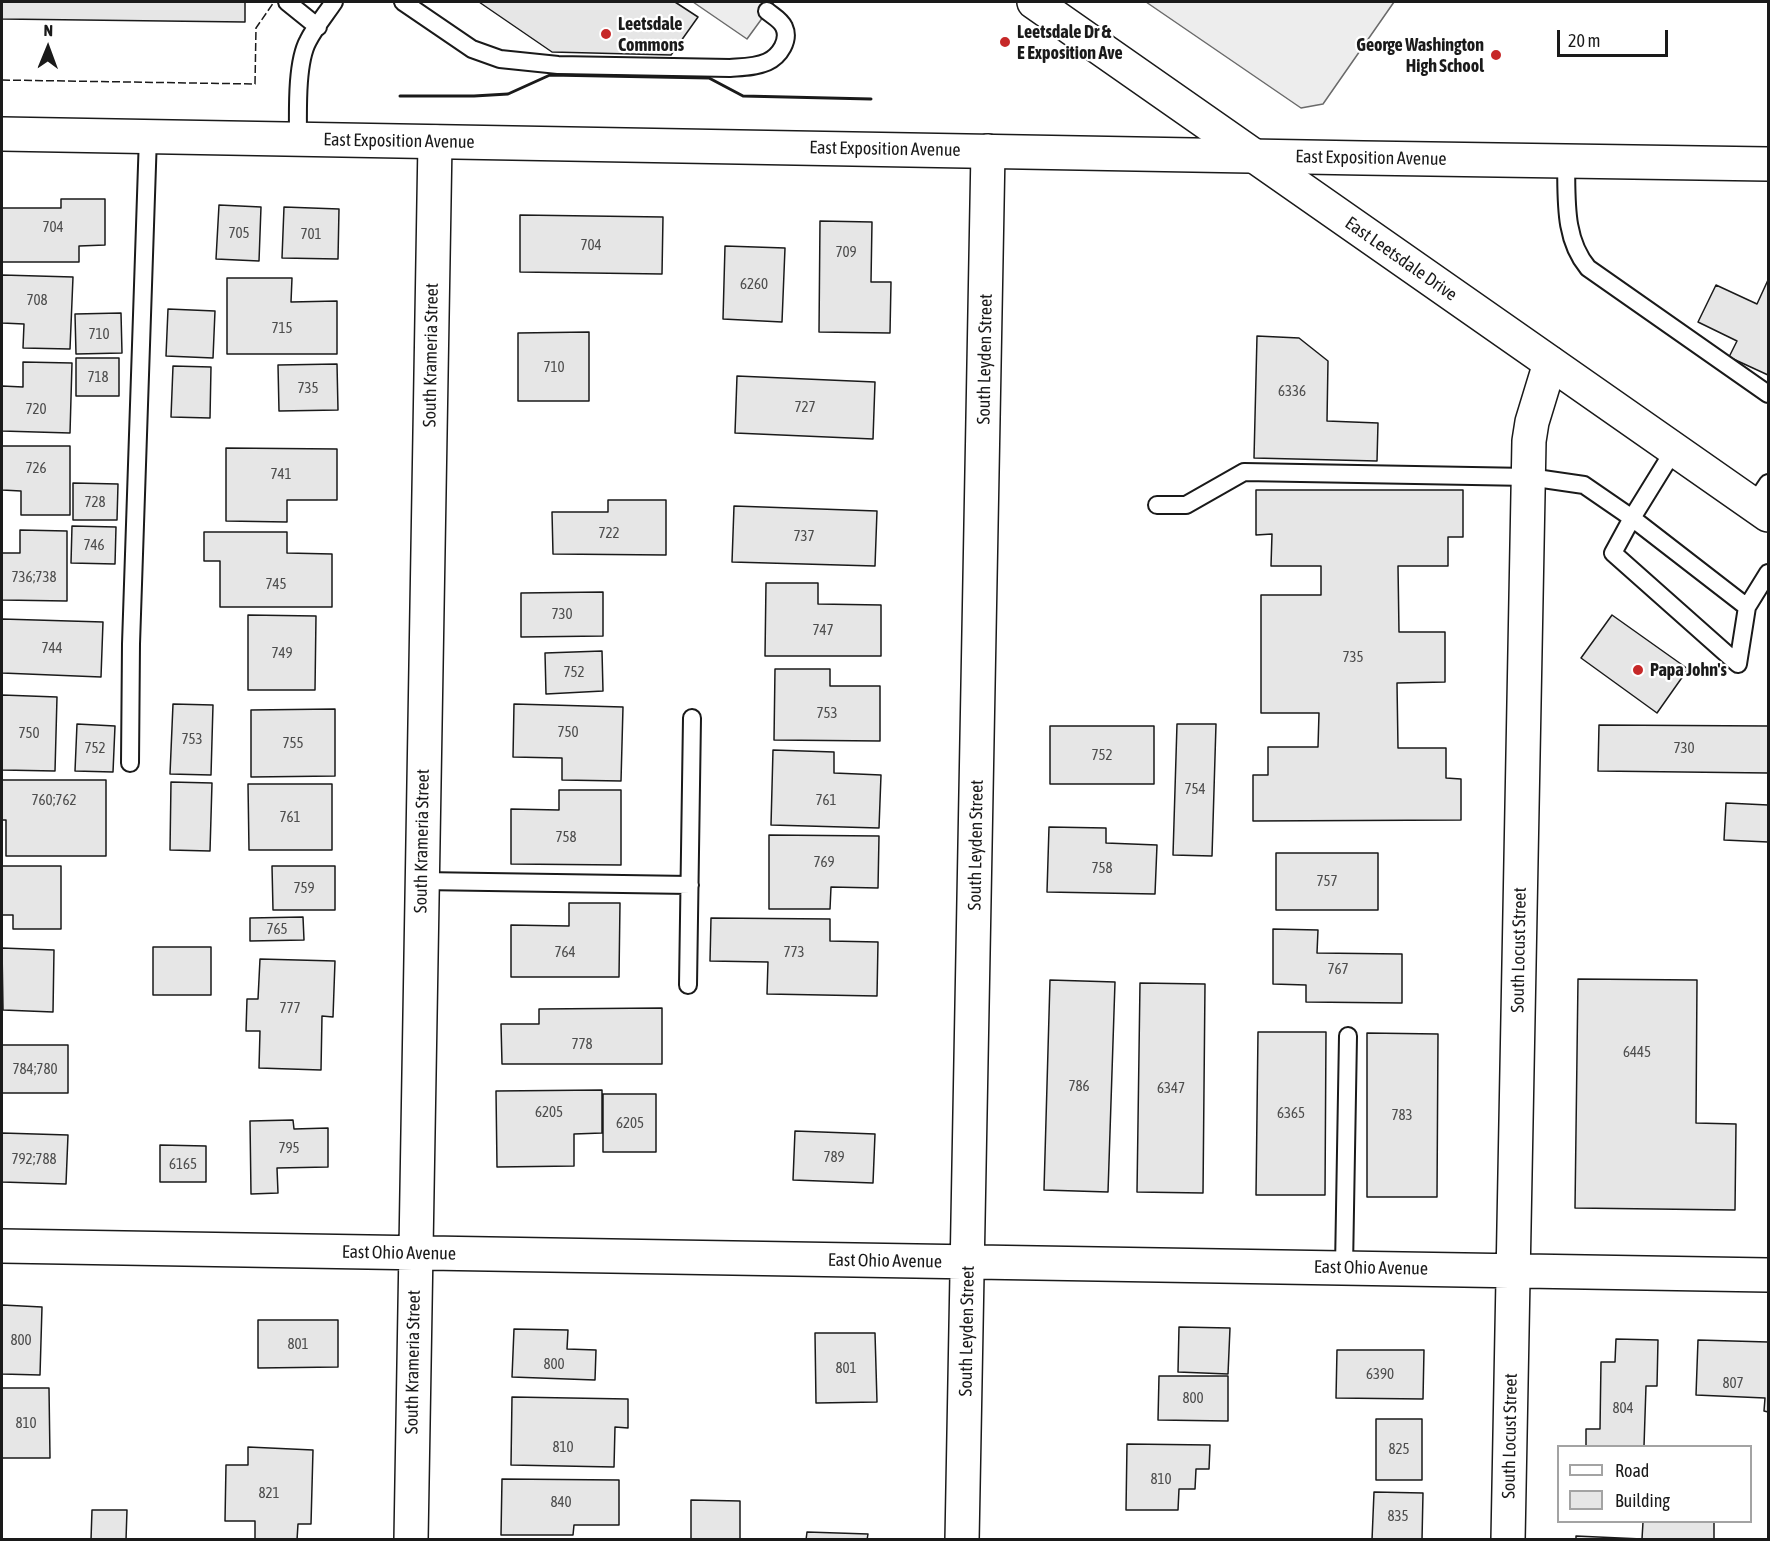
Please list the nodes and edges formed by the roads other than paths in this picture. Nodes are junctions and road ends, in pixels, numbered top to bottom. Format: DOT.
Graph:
graph roads {
  1 [pos="287,2"];
  2 [pos="334,2"];
  3 [pos="403,2"];
  4 [pos="1034,2"];
  5 [pos="767,11"];
  6 [pos="318,27"];
  7 [pos="2,134"];
  8 [pos="148,136"];
  9 [pos="298,139"];
  10 [pos="435,142"];
  11 [pos="988,151"];
  12 [pos="1257,156"];
  13 [pos="1566,161"];
  14 [pos="1768,164"];
  15 [pos="1550,363"];
  16 [pos="1768,394"];
  17 [pos="1674,450"];
  18 [pos="1529,477"];
  19 [pos="1764,501"];
  20 [pos="1157,505"];
  21 [pos="1632,518"];
  22 [pos="1768,573"];
  23 [pos="1747,607"];
  24 [pos="692,717"];
  25 [pos="130,763"];
  26 [pos="422,881"];
  27 [pos="690,885"];
  28 [pos="688,985"];
  29 [pos="1348,1036"];
  30 [pos="2,1246"];
  31 [pos="414,1253"];
  32 [pos="968,1263"];
  33 [pos="1344,1267"];
  34 [pos="1513,1271"];
  35 [pos="1768,1275"];
  36 [pos="411,1539"];
  37 [pos="962,1539"];
  38 [pos="1508,1539"];
  1 -- 6 [label="lane"];
  2 -- 6 [label="lane"];
  3 -- 5 [label="lane"];
  4 -- 12 [label="street, East Leetsdale Drive"];
  6 -- 9 [label="lane"];
  7 -- 8 [label="street, East Exposition Avenue"];
  8 -- 9 [label="street, East Exposition Avenue"];
  8 -- 25 [label="lane"];
  9 -- 10 [label="street, East Exposition Avenue"];
  10 -- 11 [label="street, East Exposition Avenue"];
  10 -- 26 [label="street, South Krameria Street"];
  11 -- 12 [label="street, East Exposition Avenue"];
  11 -- 32 [label="street, South Leyden Street"];
  12 -- 13 [label="street, East Exposition Avenue"];
  12 -- 15 [label="street, East Leetsdale Drive"];
  13 -- 14 [label="street, East Exposition Avenue"];
  13 -- 16 [label="lane"];
  15 -- 17 [label="street, East Leetsdale Drive"];
  15 -- 18 [label="street, South Locust Street"];
  17 -- 19 [label="street, East Leetsdale Drive"];
  17 -- 21 [label="lane"];
  18 -- 20 [label="lane"];
  18 -- 21 [label="lane"];
  18 -- 34 [label="street, South Locust Street"];
  21 -- 23 [label="lane"];
  21 -- 23 [label="lane"];
  22 -- 23 [label="lane"];
  24 -- 27 [label="lane"];
  26 -- 27 [label="lane"];
  26 -- 31 [label="street, South Krameria Street"];
  27 -- 28 [label="lane"];
  29 -- 33 [label="lane"];
  30 -- 31 [label="street, East Ohio Avenue"];
  31 -- 32 [label="street, East Ohio Avenue"];
  31 -- 36 [label="street, South Krameria Street"];
  32 -- 33 [label="street, East Ohio Avenue"];
  32 -- 37 [label="street, South Leyden Street"];
  33 -- 34 [label="street, East Ohio Avenue"];
  34 -- 35 [label="street, East Ohio Avenue"];
  34 -- 38 [label="street, South Locust Street"];
}
